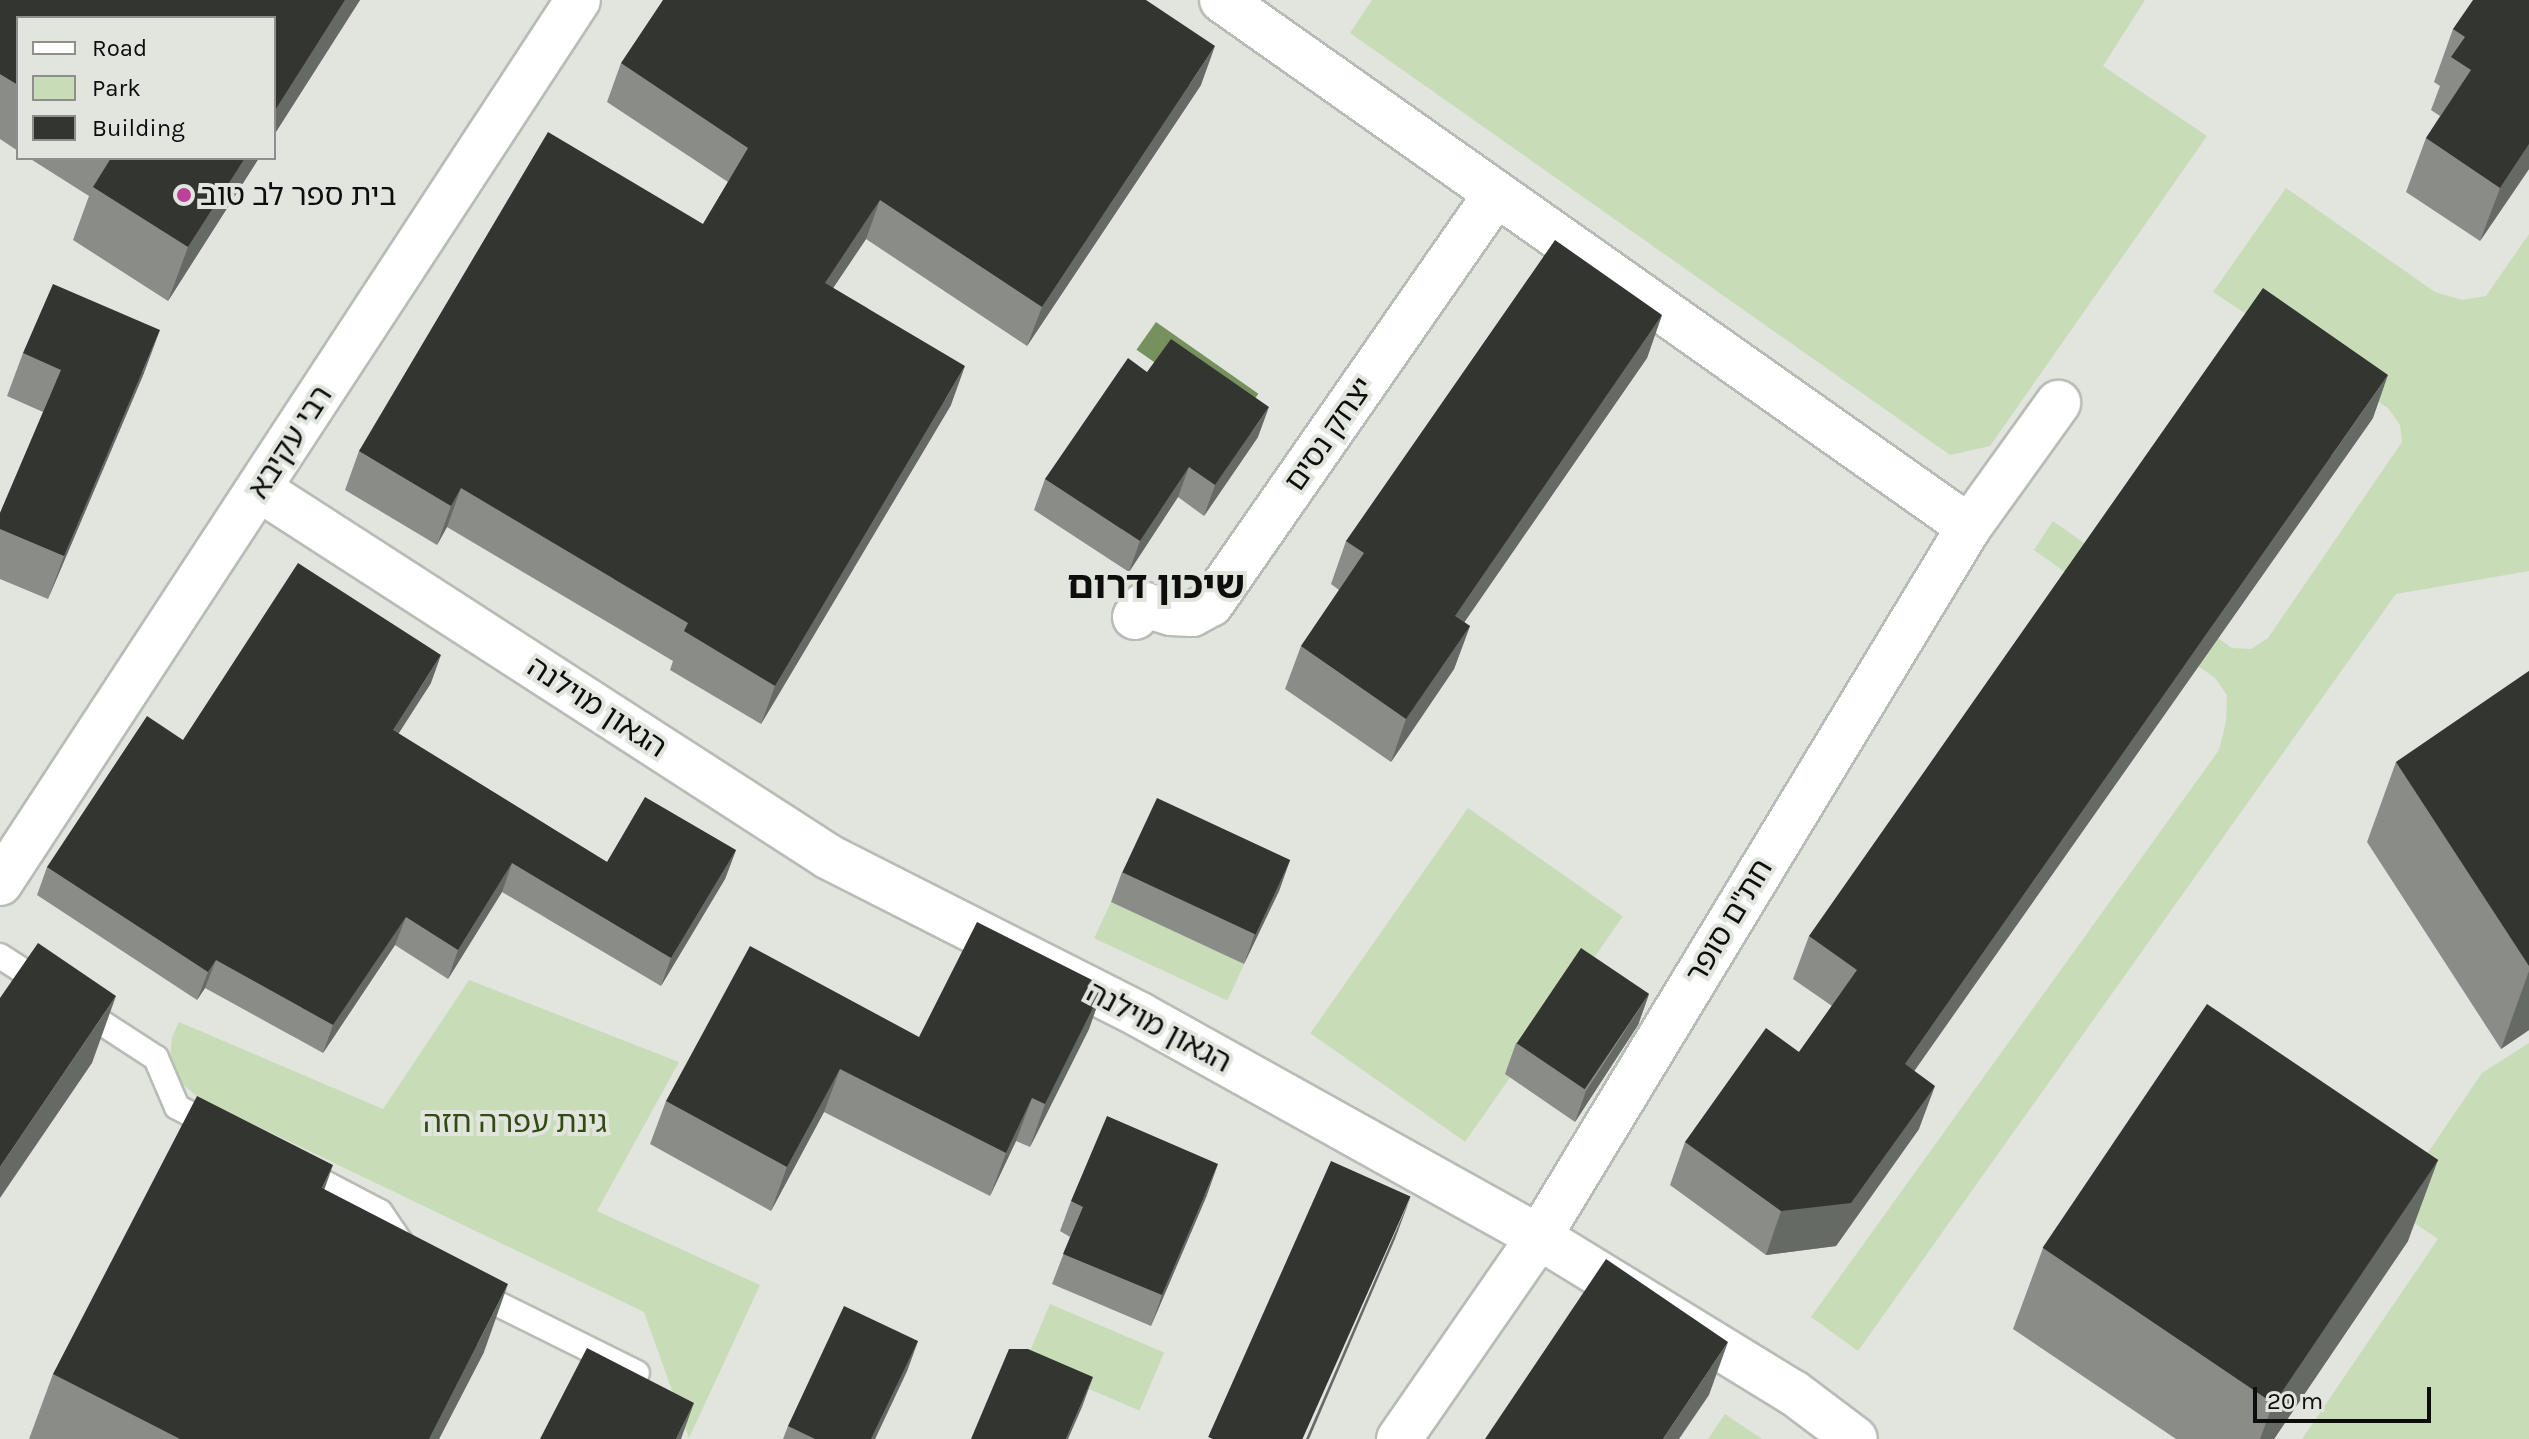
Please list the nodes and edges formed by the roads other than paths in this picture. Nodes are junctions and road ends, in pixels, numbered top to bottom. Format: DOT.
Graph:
graph roads {
  1 [pos="578,0"];
  2 [pos="1222,0"];
  3 [pos="1496,194"];
  4 [pos="2058,403"];
  5 [pos="259,489"];
  6 [pos="1969,527"];
  7 [pos="1135,617"];
  8 [pos="0,883"];
  9 [pos="0,956"];
  10 [pos="244,1142"];
  11 [pos="285,1163"];
  12 [pos="1539,1237"];
  13 [pos="427,1269"];
  14 [pos="455,1283"];
  15 [pos="637,1373"];
  16 [pos="1399,1439"];
  17 [pos="1855,1439"];
  1 -- 5 [label="street, רבי עקיבא"];
  2 -- 3 [label="street"];
  3 -- 6 [label="street"];
  3 -- 7 [label="street, יצחק נסים"];
  4 -- 6 [label="street, חת\"ם סופר"];
  5 -- 8 [label="street, רבי עקיבא"];
  5 -- 12 [label="street, הגאון מוילנה"];
  6 -- 12 [label="street, חת\"ם סופר"];
  9 -- 10 [label="lane"];
  11 -- 13 [label="lane"];
  12 -- 16 [label="street, חת\"ם סופר"];
  12 -- 17 [label="street, הגאון מוילנה"];
  14 -- 15 [label="lane"];
}
